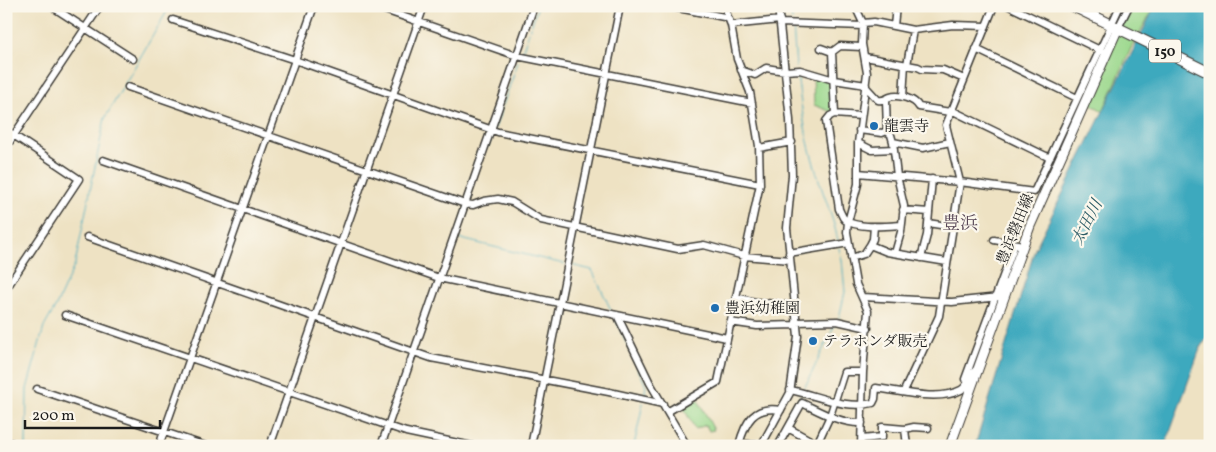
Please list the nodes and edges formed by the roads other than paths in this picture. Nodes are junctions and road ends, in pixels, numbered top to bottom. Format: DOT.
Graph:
graph roads {
  1 [pos="51,6"];
  2 [pos="100,6"];
  3 [pos="314,6"];
  4 [pos="373,6"];
  5 [pos="424,6"];
  6 [pos="534,6"];
  7 [pos="620,6"];
  8 [pos="668,6"];
  9 [pos="726,6"];
  10 [pos="778,6"];
  11 [pos="855,6"];
  12 [pos="896,6"];
  13 [pos="994,6"];
  14 [pos="1009,6"];
  15 [pos="1073,6"];
  16 [pos="1120,6"];
  17 [pos="1129,6"];
  18 [pos="727,15"];
  19 [pos="173,20"];
  20 [pos="419,22"];
  21 [pos="780,22"];
  22 [pos="863,24"];
  23 [pos="731,25"];
  24 [pos="894,26"];
  25 [pos="986,26"];
  26 [pos="1115,26"];
  27 [pos="86,29"];
  28 [pos="913,30"];
  29 [pos="862,47"];
  30 [pos="821,48"];
  31 [pos="976,49"];
  32 [pos="1100,50"];
  33 [pos="832,52"];
  34 [pos="517,56"];
  35 [pos="865,57"];
  36 [pos="133,59"];
  37 [pos="295,60"];
  38 [pos="906,65"];
  39 [pos="741,70"];
  40 [pos="785,71"];
  41 [pos="1210,73"];
  42 [pos="606,74"];
  43 [pos="964,79"];
  44 [pos="834,80"];
  45 [pos="1095,82"];
  46 [pos="866,86"];
  47 [pos="128,87"];
  48 [pos="393,96"];
  49 [pos="903,97"];
  50 [pos="1077,98"];
  51 [pos="886,100"];
  52 [pos="752,103"];
  53 [pos="951,111"];
  54 [pos="835,114"];
  55 [pos="862,116"];
  56 [pos="6,130"];
  57 [pos="491,130"];
  58 [pos="859,130"];
  59 [pos="887,131"];
  60 [pos="269,135"];
  61 [pos="14,136"];
  62 [pos="792,142"];
  63 [pos="950,142"];
  64 [pos="858,143"];
  65 [pos="893,146"];
  66 [pos="6,147"];
  67 [pos="759,148"];
  68 [pos="590,151"];
  69 [pos="1050,158"];
  70 [pos="103,160"];
  71 [pos="366,170"];
  72 [pos="858,173"];
  73 [pos="897,176"];
  74 [pos="932,179"];
  75 [pos="960,182"];
  76 [pos="760,184"];
  77 [pos="465,204"];
  78 [pos="243,209"];
  79 [pos="903,210"];
  80 [pos="929,212"];
  81 [pos="848,222"];
  82 [pos="928,223"];
  83 [pos="901,225"];
  84 [pos="874,226"];
  85 [pos="575,227"];
  86 [pos="953,227"];
  87 [pos="1029,229"];
  88 [pos="87,237"];
  89 [pos="994,240"];
  90 [pos="849,243"];
  91 [pos="341,244"];
  92 [pos="1015,244"];
  93 [pos="870,245"];
  94 [pos="895,253"];
  95 [pos="744,256"];
  96 [pos="789,256"];
  97 [pos="851,258"];
  98 [pos="921,258"];
  99 [pos="948,262"];
  100 [pos="1014,270"];
  101 [pos="440,278"];
  102 [pos="217,283"];
  103 [pos="7,287"];
  104 [pos="736,297"];
  105 [pos="863,297"];
  106 [pos="995,298"];
  107 [pos="941,302"];
  108 [pos="559,304"];
  109 [pos="794,306"];
  110 [pos="65,315"];
  111 [pos="617,315"];
  112 [pos="315,317"];
  113 [pos="996,318"];
  114 [pos="730,322"];
  115 [pos="796,323"];
  116 [pos="984,325"];
  117 [pos="868,328"];
  118 [pos="727,338"];
  119 [pos="414,351"];
  120 [pos="190,357"];
  121 [pos="977,369"];
  122 [pos="863,372"];
  123 [pos="544,380"];
  124 [pos="36,389"];
  125 [pos="790,390"];
  126 [pos="961,390"];
  127 [pos="289,391"];
  128 [pos="904,391"];
  129 [pos="835,402"];
  130 [pos="662,404"];
  131 [pos="862,406"];
  132 [pos="781,410"];
  133 [pos="667,412"];
  134 [pos="830,416"];
  135 [pos="862,423"];
  136 [pos="388,426"];
  137 [pos="788,428"];
  138 [pos="928,428"];
  139 [pos="905,429"];
  140 [pos="164,431"];
  141 [pos="6,441"];
  142 [pos="862,442"];
  143 [pos="739,445"];
  144 [pos="761,445"];
  145 [pos="816,445"];
  146 [pos="20,446"];
  147 [pos="159,446"];
  148 [pos="206,446"];
  149 [pos="270,446"];
  150 [pos="381,446"];
  151 [pos="472,446"];
  152 [pos="531,446"];
  153 [pos="687,446"];
  154 [pos="728,446"];
  155 [pos="766,446"];
  156 [pos="778,446"];
  157 [pos="907,446"];
  158 [pos="950,446"];
  1 -- 27 [label="street"];
  2 -- 27 [label="street"];
  3 -- 37 [label="street"];
  4 -- 20 [label="street"];
  5 -- 20 [label="street"];
  6 -- 34 [label="street"];
  7 -- 42 [label="street"];
  8 -- 18 [label="street"];
  9 -- 18 [label="street"];
  10 -- 21 [label="street"];
  11 -- 22 [label="street"];
  12 -- 24 [label="street"];
  13 -- 25 [label="street"];
  14 -- 32 [label="street"];
  15 -- 26 [label="highway, 150"];
  16 -- 26 [label="street"];
  17 -- 26 [label="street"];
  18 -- 23 [label="street"];
  19 -- 37 [label="street"];
  20 -- 34 [label="street"];
  20 -- 48 [label="street"];
  21 -- 22 [label="street"];
  21 -- 23 [label="street"];
  21 -- 40 [label="street"];
  22 -- 24 [label="street"];
  22 -- 29 [label="street"];
  23 -- 39 [label="street"];
  24 -- 28 [label="street"];
  25 -- 28 [label="street"];
  25 -- 31 [label="street"];
  26 -- 32 [label="street"];
  26 -- 41 [label="highway, 150"];
  26 -- 45 [label="main road, 豊浜磐田線"];
  27 -- 36 [label="street"];
  27 -- 61 [label="street"];
  28 -- 38 [label="street"];
  29 -- 33 [label="street"];
  29 -- 35 [label="street"];
  30 -- 33 [label="street"];
  31 -- 43 [label="street"];
  31 -- 50 [label="street"];
  32 -- 45 [label="street"];
  32 -- 50 [label="street"];
  33 -- 44 [label="street"];
  34 -- 42 [label="street"];
  34 -- 57 [label="street"];
  35 -- 38 [label="street"];
  35 -- 46 [label="street"];
  37 -- 48 [label="street"];
  37 -- 60 [label="street"];
  38 -- 43 [label="street"];
  38 -- 49 [label="street"];
  39 -- 40 [label="street"];
  39 -- 52 [label="street"];
  40 -- 44 [label="street"];
  40 -- 62 [label="street"];
  42 -- 52 [label="street"];
  42 -- 68 [label="street"];
  43 -- 53 [label="street"];
  44 -- 46 [label="street"];
  44 -- 54 [label="street"];
  45 -- 87 [label="main road, 豊浜磐田線"];
  46 -- 51 [label="street"];
  46 -- 55 [label="street"];
  47 -- 60 [label="street"];
  48 -- 57 [label="street"];
  48 -- 71 [label="street"];
  49 -- 51 [label="street"];
  49 -- 53 [label="street"];
  50 -- 69 [label="street"];
  51 -- 59 [label="street"];
  52 -- 67 [label="street"];
  53 -- 63 [label="street"];
  53 -- 69 [label="street"];
  54 -- 55 [label="street"];
  54 -- 81 [label="street"];
  55 -- 58 [label="street"];
  56 -- 61 [label="street"];
  57 -- 68 [label="street"];
  57 -- 77 [label="street"];
  58 -- 59 [label="street"];
  58 -- 64 [label="street"];
  59 -- 65 [label="street"];
  60 -- 71 [label="street"];
  60 -- 78 [label="street"];
  61 -- 66 [label="street"];
  61 -- 103 [label="street"];
  62 -- 67 [label="street"];
  62 -- 96 [label="street"];
  63 -- 65 [label="street"];
  63 -- 75 [label="street"];
  64 -- 65 [label="street"];
  64 -- 72 [label="street"];
  65 -- 73 [label="street"];
  67 -- 76 [label="street"];
  68 -- 76 [label="street"];
  68 -- 85 [label="street"];
  69 -- 75 [label="street"];
  70 -- 78 [label="street"];
  71 -- 77 [label="street"];
  71 -- 91 [label="street"];
  72 -- 73 [label="street"];
  72 -- 81 [label="street"];
  73 -- 74 [label="street"];
  73 -- 79 [label="street"];
  74 -- 75 [label="street"];
  74 -- 80 [label="street"];
  75 -- 86 [label="street"];
  76 -- 95 [label="street"];
  77 -- 85 [label="street"];
  77 -- 101 [label="street"];
  78 -- 91 [label="street"];
  78 -- 102 [label="street"];
  79 -- 80 [label="street"];
  79 -- 83 [label="street"];
  80 -- 82 [label="street"];
  81 -- 84 [label="street"];
  81 -- 90 [label="street"];
  82 -- 86 [label="street"];
  82 -- 98 [label="street"];
  83 -- 84 [label="street"];
  83 -- 94 [label="street"];
  84 -- 93 [label="street"];
  85 -- 95 [label="street"];
  85 -- 108 [label="street"];
  86 -- 99 [label="street"];
  87 -- 92 [label="street"];
  87 -- 100 [label="main road, 豊浜磐田線"];
  88 -- 102 [label="street"];
  89 -- 92 [label="street"];
  90 -- 96 [label="street"];
  90 -- 97 [label="street"];
  91 -- 101 [label="street"];
  91 -- 112 [label="street"];
  92 -- 106 [label="street"];
  93 -- 94 [label="street"];
  93 -- 97 [label="street"];
  94 -- 98 [label="street"];
  95 -- 96 [label="street"];
  95 -- 104 [label="street"];
  96 -- 109 [label="street"];
  97 -- 105 [label="street"];
  98 -- 99 [label="street"];
  99 -- 107 [label="street"];
  100 -- 106 [label="street"];
  100 -- 113 [label="main road, 豊浜磐田線"];
  101 -- 108 [label="street"];
  101 -- 119 [label="street"];
  102 -- 112 [label="street"];
  102 -- 120 [label="street"];
  104 -- 109 [label="street"];
  104 -- 114 [label="street"];
  105 -- 107 [label="street"];
  105 -- 117 [label="street"];
  106 -- 107 [label="street"];
  106 -- 116 [label="street"];
  107 -- 128 [label="street"];
  108 -- 111 [label="street"];
  108 -- 123 [label="street"];
  109 -- 115 [label="street"];
  110 -- 120 [label="street"];
  111 -- 118 [label="street"];
  111 -- 130 [label="street"];
  112 -- 119 [label="street"];
  112 -- 127 [label="street"];
  113 -- 116 [label="street"];
  113 -- 121 [label="main road, 豊浜磐田線"];
  114 -- 115 [label="street"];
  114 -- 118 [label="street"];
  115 -- 117 [label="street"];
  115 -- 125 [label="street"];
  116 -- 126 [label="street"];
  117 -- 122 [label="street"];
  118 -- 133 [label="street"];
  119 -- 123 [label="street"];
  119 -- 136 [label="street"];
  120 -- 127 [label="street"];
  120 -- 140 [label="street"];
  121 -- 126 [label="street"];
  121 -- 158 [label="main road, 豊浜磐田線"];
  122 -- 129 [label="street"];
  122 -- 131 [label="street"];
  123 -- 130 [label="street"];
  123 -- 152 [label="street"];
  124 -- 140 [label="street"];
  125 -- 129 [label="street"];
  125 -- 132 [label="street"];
  126 -- 128 [label="street"];
  127 -- 136 [label="street"];
  127 -- 149 [label="street"];
  128 -- 131 [label="street"];
  129 -- 131 [label="street"];
  129 -- 134 [label="street"];
  130 -- 133 [label="street"];
  131 -- 135 [label="street"];
  132 -- 143 [label="street"];
  132 -- 144 [label="street"];
  133 -- 153 [label="street"];
  134 -- 135 [label="street"];
  134 -- 137 [label="street"];
  134 -- 145 [label="street"];
  135 -- 142 [label="street"];
  136 -- 150 [label="street"];
  136 -- 151 [label="street"];
  137 -- 145 [label="street"];
  137 -- 156 [label="street"];
  138 -- 139 [label="street"];
  139 -- 142 [label="street"];
  139 -- 157 [label="street"];
  140 -- 147 [label="street"];
  140 -- 148 [label="street"];
  141 -- 146 [label="street"];
  143 -- 144 [label="street"];
  143 -- 154 [label="street"];
  144 -- 155 [label="street"];
}
